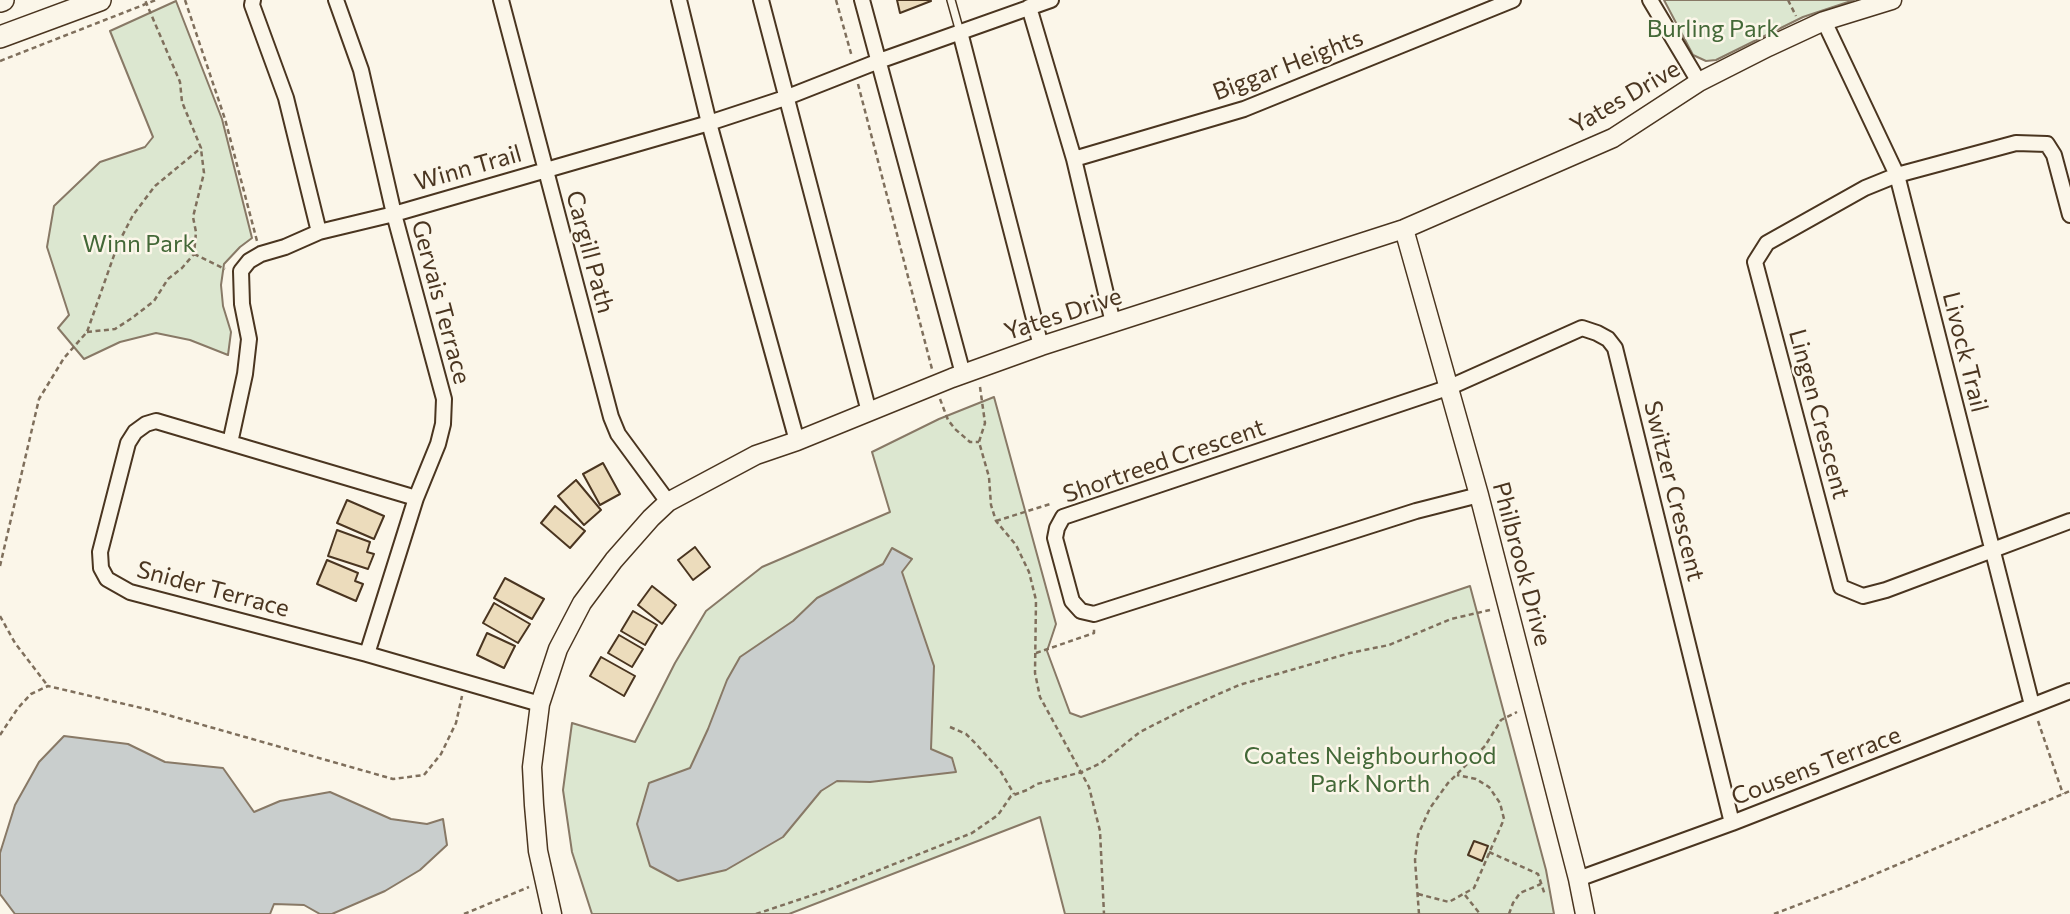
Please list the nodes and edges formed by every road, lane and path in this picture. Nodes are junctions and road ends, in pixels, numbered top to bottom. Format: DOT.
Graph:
graph roads {
  1 [pos="100,0"];
  2 [pos="156,0"];
  3 [pos="185,0"];
  4 [pos="253,0"];
  5 [pos="336,0"];
  6 [pos="501,0"];
  7 [pos="679,0"];
  8 [pos="761,0"];
  9 [pos="836,0"];
  10 [pos="862,0"];
  11 [pos="951,0"];
  12 [pos="1051,0"];
  13 [pos="1513,0"];
  14 [pos="1650,0"];
  15 [pos="1892,0"];
  16 [pos="146,2"];
  17 [pos="1029,7"];
  18 [pos="1824,21"];
  19 [pos="960,32"];
  20 [pos="0,37"];
  21 [pos="0,61"];
  22 [pos="879,61"];
  23 [pos="855,70"];
  24 [pos="1699,82"];
  25 [pos="785,98"];
  26 [pos="709,123"];
  27 [pos="201,148"];
  28 [pos="1074,159"];
  29 [pos="544,170"];
  30 [pos="1897,175"];
  31 [pos="394,214"];
  32 [pos="2070,215"];
  33 [pos="1405,229"];
  34 [pos="319,232"];
  35 [pos="194,254"];
  36 [pos="261,254"];
  37 [pos="240,276"];
  38 [pos="1112,323"];
  39 [pos="88,332"];
  40 [pos="1041,346"];
  41 [pos="970,371"];
  42 [pos="935,384"];
  43 [pos="1450,387"];
  44 [pos="869,412"];
  45 [pos="797,441"];
  46 [pos="979,442"];
  47 [pos="230,443"];
  48 [pos="1479,495"];
  49 [pos="416,498"];
  50 [pos="668,502"];
  51 [pos="1063,517"];
  52 [pos="996,520"];
  53 [pos="2070,521"];
  54 [pos="1992,551"];
  55 [pos="0,566"];
  56 [pos="1507,607"];
  57 [pos="1094,614"];
  58 [pos="0,616"];
  59 [pos="1036,653"];
  60 [pos="367,654"];
  61 [pos="466,682"];
  62 [pos="48,687"];
  63 [pos="2070,691"];
  64 [pos="540,704"];
  65 [pos="2032,705"];
  66 [pos="1533,707"];
  67 [pos="950,727"];
  68 [pos="0,735"];
  69 [pos="1082,772"];
  70 [pos="1457,775"];
  71 [pos="2070,791"];
  72 [pos="2063,794"];
  73 [pos="1014,795"];
  74 [pos="1732,823"];
  75 [pos="1489,852"];
  76 [pos="1578,879"];
  77 [pos="544,881"];
  78 [pos="1541,884"];
  79 [pos="1418,894"];
  80 [pos="1465,895"];
  81 [pos="1545,895"];
  82 [pos="464,914"];
  83 [pos="552,914"];
  84 [pos="756,914"];
  85 [pos="1104,914"];
  86 [pos="1419,914"];
  87 [pos="1480,914"];
  88 [pos="1509,914"];
  89 [pos="1585,914"];
  90 [pos="1774,914"];
  1 -- 20 [label="main road"];
  2 -- 16 [label="path"];
  3 -- 36 [label="path"];
  4 -- 34 [label="street"];
  5 -- 31 [label="street, Gervais Terrace"];
  6 -- 29 [label="street, Cargill Path"];
  7 -- 26 [label="street"];
  8 -- 25 [label="street"];
  9 -- 23 [label="path"];
  10 -- 22 [label="street"];
  11 -- 19 [label="lane"];
  12 -- 17 [label="street, Winn Trail"];
  13 -- 28 [label="street, Biggar Heights"];
  14 -- 24 [label="street"];
  15 -- 18 [label="street, Yates Drive"];
  16 -- 21 [label="path"];
  16 -- 27 [label="path"];
  17 -- 19 [label="street, Winn Trail"];
  17 -- 28 [label="street"];
  18 -- 24 [label="street, Yates Drive"];
  18 -- 30 [label="street, Livock Trail"];
  19 -- 22 [label="street, Winn Trail"];
  19 -- 40 [label="street"];
  22 -- 23 [label="street, Winn Trail"];
  22 -- 41 [label="street"];
  23 -- 25 [label="street, Winn Trail"];
  23 -- 42 [label="path"];
  24 -- 33 [label="street, Yates Drive"];
  25 -- 26 [label="street, Winn Trail"];
  25 -- 44 [label="street"];
  26 -- 29 [label="street, Winn Trail"];
  26 -- 45 [label="street"];
  27 -- 35 [label="path"];
  27 -- 39 [label="path"];
  28 -- 38 [label="street"];
  29 -- 31 [label="street, Winn Trail"];
  29 -- 50 [label="street, Cargill Path"];
  30 -- 32 [label="street"];
  30 -- 54 [label="street, Livock Trail"];
  30 -- 54 [label="street, Lingen Crescent"];
  31 -- 34 [label="street, Winn Trail"];
  31 -- 49 [label="street, Gervais Terrace"];
  33 -- 38 [label="street, Yates Drive"];
  33 -- 43 [label="street, Philbrook Drive"];
  34 -- 36 [label="street, Winn Trail"];
  35 -- 37 [label="path"];
  35 -- 39 [label="path"];
  36 -- 37 [label="street, Winn Trail"];
  37 -- 47 [label="street"];
  38 -- 40 [label="street, Yates Drive"];
  39 -- 55 [label="path"];
  40 -- 41 [label="street, Yates Drive"];
  41 -- 42 [label="street, Yates Drive"];
  41 -- 46 [label="path"];
  42 -- 44 [label="street, Yates Drive"];
  42 -- 46 [label="path"];
  43 -- 48 [label="street, Philbrook Drive"];
  43 -- 51 [label="street, Shortreed Crescent"];
  43 -- 74 [label="street, Switzer Crescent"];
  44 -- 45 [label="street, Yates Drive"];
  45 -- 50 [label="street, Yates Drive"];
  46 -- 52 [label="path"];
  47 -- 49 [label="street, Snider Terrace"];
  47 -- 60 [label="street, Snider Terrace"];
  48 -- 56 [label="street, Philbrook Drive"];
  48 -- 57 [label="street"];
  49 -- 60 [label="street, Gervais Terrace"];
  50 -- 64 [label="street, Yates Drive"];
  51 -- 52 [label="path"];
  51 -- 57 [label="street, Shortreed Crescent"];
  52 -- 59 [label="path"];
  53 -- 54 [label="street"];
  54 -- 65 [label="street, Livock Trail"];
  56 -- 66 [label="street, Philbrook Drive"];
  56 -- 69 [label="path"];
  57 -- 59 [label="path"];
  58 -- 62 [label="path"];
  59 -- 69 [label="path"];
  60 -- 61 [label="street, Snider Terrace"];
  61 -- 62 [label="path"];
  61 -- 64 [label="street, Snider Terrace"];
  62 -- 68 [label="path"];
  63 -- 65 [label="street, Cousens Terrace"];
  64 -- 77 [label="street, Yates Drive"];
  65 -- 72 [label="path"];
  65 -- 74 [label="street, Cousens Terrace"];
  66 -- 70 [label="path"];
  66 -- 76 [label="street, Philbrook Drive"];
  67 -- 73 [label="path"];
  69 -- 73 [label="path"];
  69 -- 85 [label="path"];
  70 -- 75 [label="path"];
  70 -- 79 [label="path"];
  71 -- 72 [label="path"];
  72 -- 90 [label="path"];
  73 -- 84 [label="path"];
  74 -- 76 [label="street, Cousens Terrace"];
  75 -- 78 [label="path"];
  75 -- 80 [label="path"];
  76 -- 89 [label="street, Philbrook Drive"];
  77 -- 82 [label="path"];
  77 -- 83 [label="street, Yates Drive"];
  78 -- 81 [label="path"];
  78 -- 88 [label="path"];
  79 -- 80 [label="path"];
  79 -- 86 [label="path"];
  80 -- 87 [label="path"];
}
